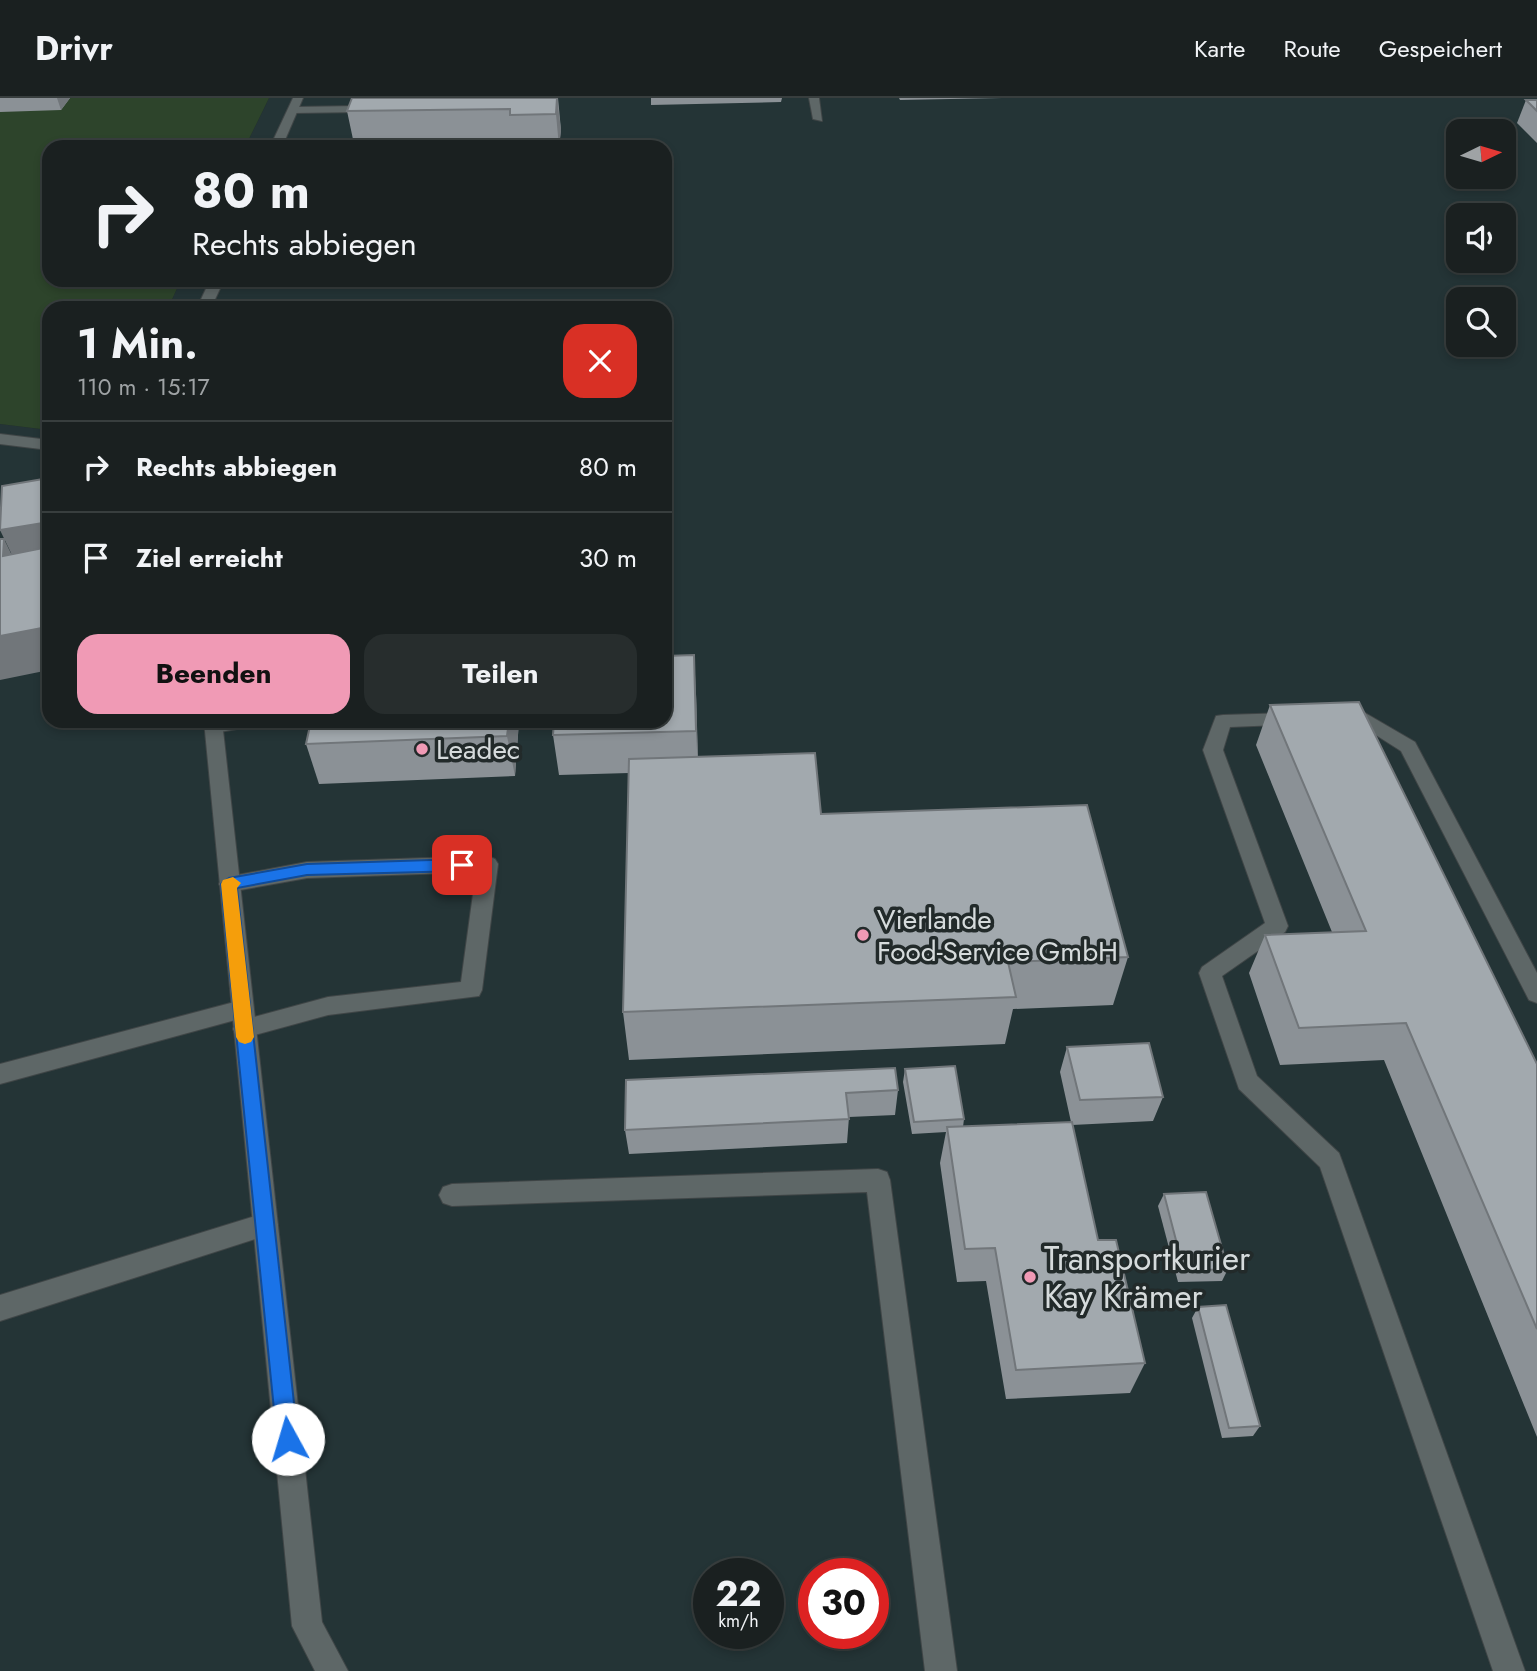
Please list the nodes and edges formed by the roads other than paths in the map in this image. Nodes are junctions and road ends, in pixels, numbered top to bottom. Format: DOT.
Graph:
graph roads {
  1 [pos="298,98"];
  2 [pos="366,98"];
  3 [pos="814,98"];
  4 [pos="293,110"];
  5 [pos="818,119"];
  6 [pos="280,140"];
  7 [pos="0,439"];
  8 [pos="42,444"];
  9 [pos="214,728"];
  10 [pos="229,884"];
  11 [pos="1537,994"];
  12 [pos="243,1019"];
  13 [pos="0,1074"];
  14 [pos="452,1195"];
  15 [pos="265,1225"];
  16 [pos="0,1308"];
  17 [pos="332,1671"];
  18 [pos="941,1671"];
  19 [pos="1509,1671"];
  1 -- 4 [label="street"];
  2 -- 4 [label="street"];
  3 -- 5 [label="street"];
  4 -- 6 [label="street"];
  7 -- 8 [label="street"];
  9 -- 10 [label="street"];
  10 -- 12 [label="street"];
  10 -- 12 [label="street"];
  11 -- 19 [label="street"];
  12 -- 13 [label="street"];
  12 -- 15 [label="street"];
  14 -- 18 [label="street"];
  15 -- 16 [label="street"];
  15 -- 17 [label="street"];
}
